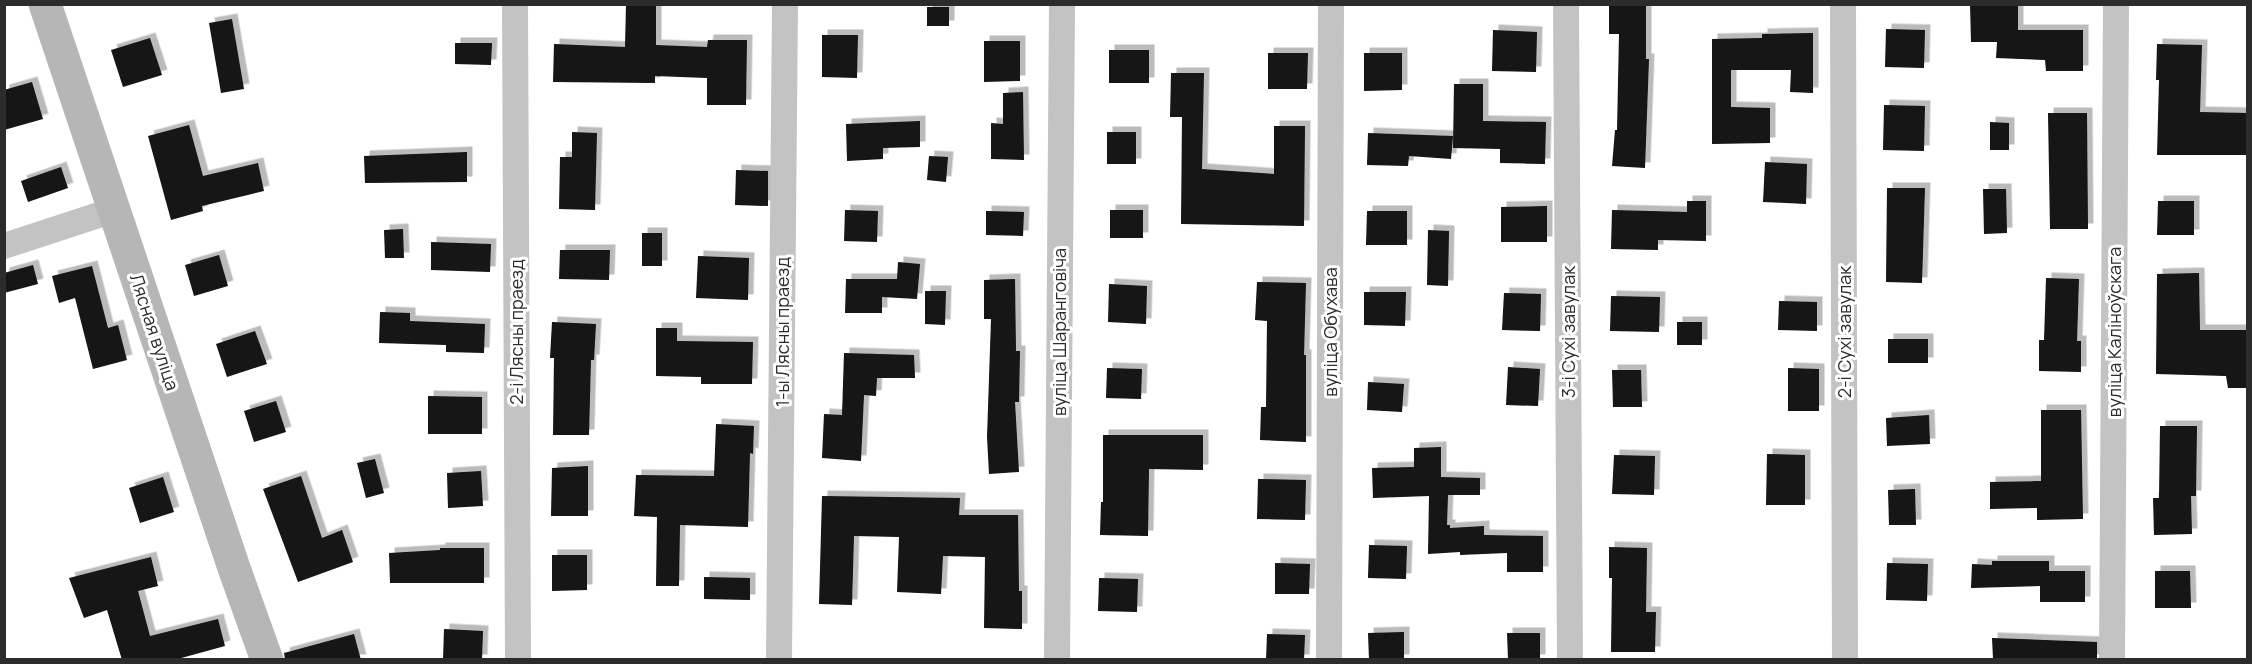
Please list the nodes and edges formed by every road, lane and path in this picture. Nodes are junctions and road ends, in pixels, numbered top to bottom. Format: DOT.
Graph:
graph roads {
  1 [pos="45,4"];
  2 [pos="514,4"];
  3 [pos="785,4"];
  4 [pos="1062,4"];
  5 [pos="1331,4"];
  6 [pos="1566,4"];
  7 [pos="1844,4"];
  8 [pos="2116,4"];
  9 [pos="114,210"];
  10 [pos="4,246"];
  11 [pos="267,660"];
  12 [pos="518,660"];
  13 [pos="779,660"];
  14 [pos="1057,660"];
  15 [pos="1329,660"];
  16 [pos="1570,660"];
  17 [pos="1845,660"];
  18 [pos="2112,660"];
  1 -- 9 [label="main road, Лясная вуліца"];
  2 -- 12 [label="street, 2-і Лясны праезд"];
  3 -- 13 [label="street, 1-ы Лясны праезд"];
  4 -- 14 [label="street, вуліца Шаранговіча"];
  5 -- 15 [label="street, вуліца Обухава"];
  6 -- 16 [label="street, 3-і Сухі завулак"];
  7 -- 17 [label="street, 2-і Сухі завулак"];
  8 -- 18 [label="street, вуліца Каліноўскага"];
  9 -- 10 [label="street"];
  9 -- 11 [label="main road, Лясная вуліца"];
}
